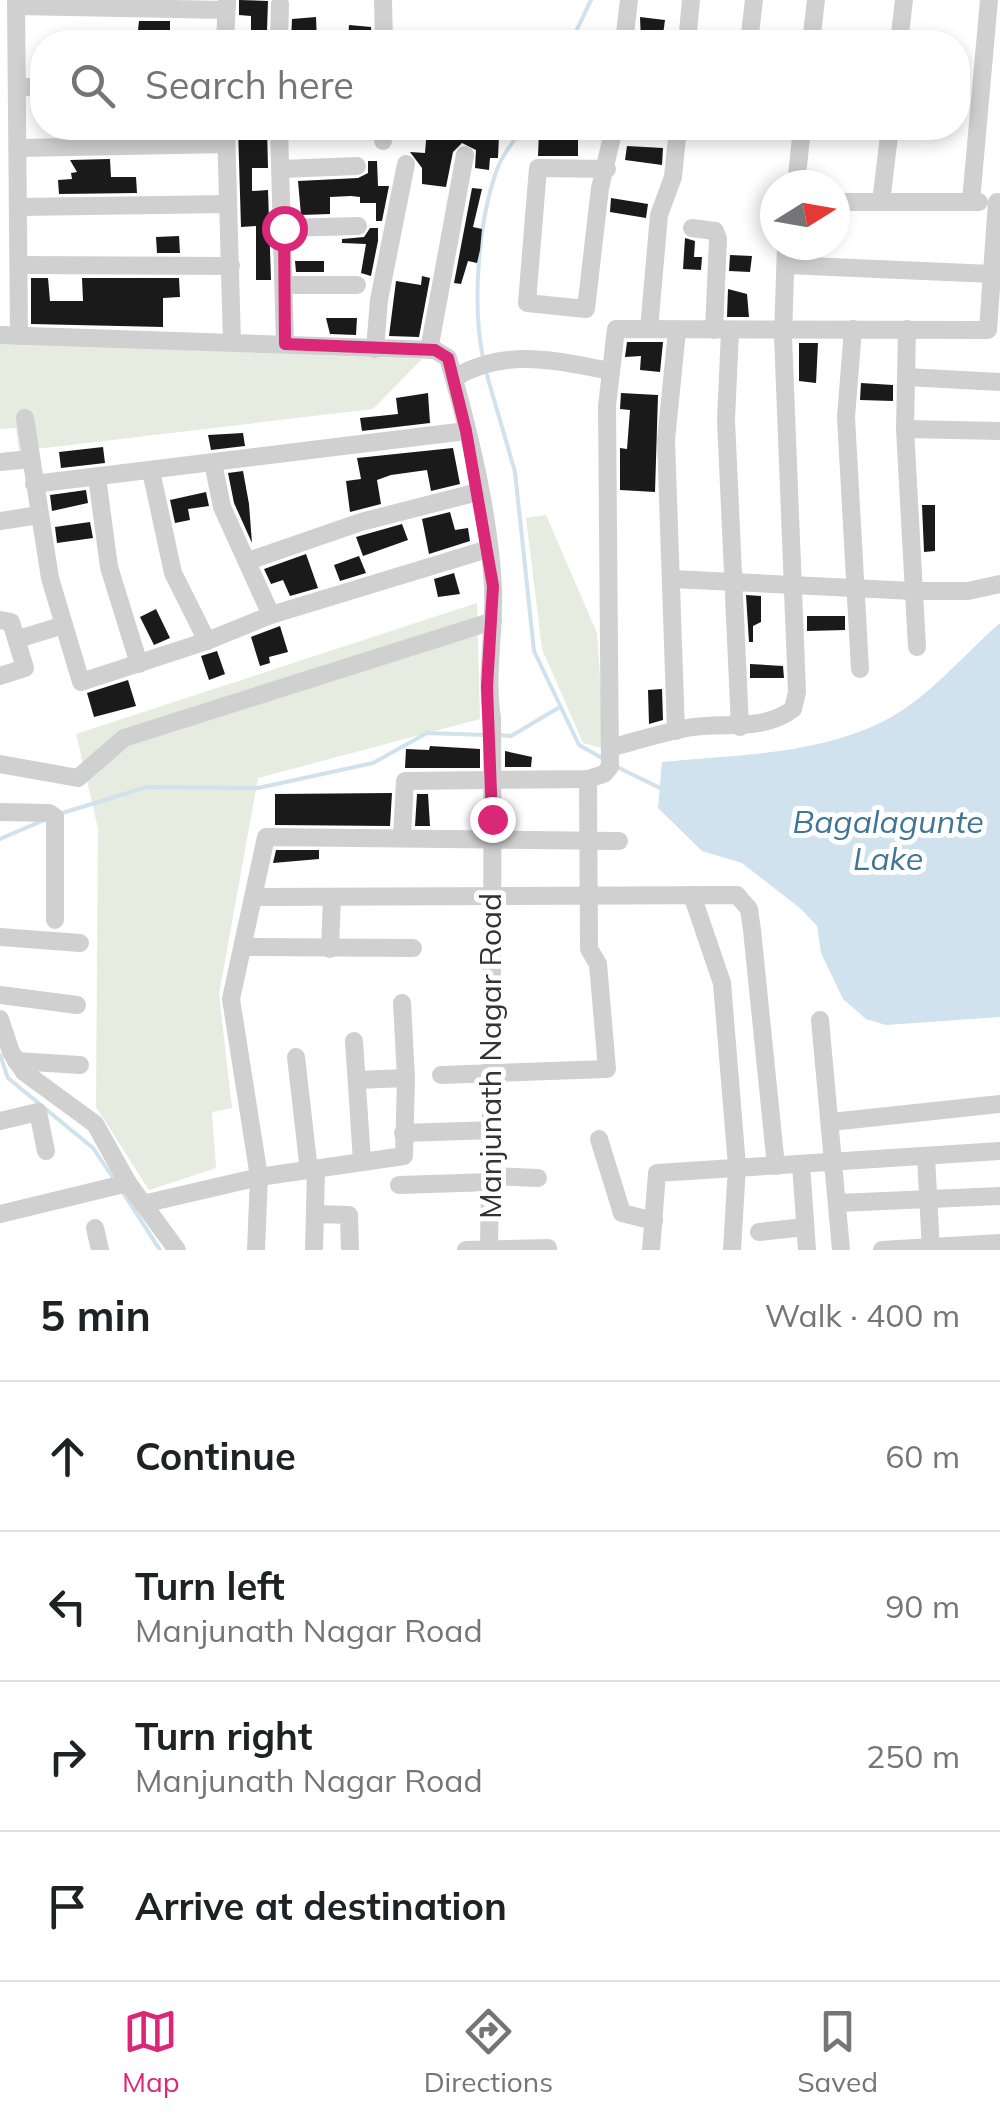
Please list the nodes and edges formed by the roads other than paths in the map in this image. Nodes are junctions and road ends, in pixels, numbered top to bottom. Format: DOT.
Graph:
graph roads {
  1 [pos="383,0"];
  2 [pos="628,0"];
  3 [pos="691,0"];
  4 [pos="754,0"];
  5 [pos="816,0"];
  6 [pos="904,0"];
  7 [pos="989,0"];
  8 [pos="16,3"];
  9 [pos="280,4"];
  10 [pos="167,5"];
  11 [pos="226,5"];
  12 [pos="225,30"];
  13 [pos="279,30"];
  14 [pos="384,30"];
  15 [pos="625,30"];
  16 [pos="688,30"];
  17 [pos="750,30"];
  18 [pos="813,30"];
  19 [pos="900,30"];
  20 [pos="17,87"];
  21 [pos="30,87"];
  22 [pos="157,140"];
  23 [pos="226,140"];
  24 [pos="281,140"];
  25 [pos="612,140"];
  26 [pos="677,140"];
  27 [pos="801,140"];
  28 [pos="889,140"];
  29 [pos="18,148"];
  30 [pos="465,154"];
  31 [pos="406,164"];
  32 [pos="357,166"];
  33 [pos="607,169"];
  34 [pos="282,170"];
  35 [pos="798,170"];
  36 [pos="971,201"];
  37 [pos="850,202"];
  38 [pos="882,202"];
  39 [pos="998,202"];
  40 [pos="228,204"];
  41 [pos="19,207"];
  42 [pos="358,226"];
  43 [pos="284,228"];
  44 [pos="692,228"];
  45 [pos="786,260"];
  46 [pos="786,264"];
  47 [pos="20,265"];
  48 [pos="231,266"];
  49 [pos="992,274"];
  50 [pos="286,285"];
  51 [pos="357,285"];
  52 [pos="783,328"];
  53 [pos="649,329"];
  54 [pos="852,329"];
  55 [pos="908,329"];
  56 [pos="722,330"];
  57 [pos="676,331"];
  58 [pos="10,336"];
  59 [pos="232,343"];
  60 [pos="285,344"];
  61 [pos="375,349"];
  62 [pos="430,350"];
  63 [pos="610,371"];
  64 [pos="457,376"];
  65 [pos="906,377"];
  66 [pos="1000,382"];
  67 [pos="25,418"];
  68 [pos="905,429"];
  69 [pos="466,431"];
  70 [pos="1000,432"];
  71 [pos="30,459"];
  72 [pos="0,462"];
  73 [pos="213,462"];
  74 [pos="151,471"];
  75 [pos="97,477"];
  76 [pos="34,484"];
  77 [pos="478,492"];
  78 [pos="39,515"];
  79 [pos="0,521"];
  80 [pos="488,550"];
  81 [pos="248,560"];
  82 [pos="673,579"];
  83 [pos="733,583"];
  84 [pos="1000,584"];
  85 [pos="792,586"];
  86 [pos="854,590"];
  87 [pos="913,591"];
  88 [pos="272,615"];
  89 [pos="0,620"];
  90 [pos="493,621"];
  91 [pos="64,626"];
  92 [pos="18,639"];
  93 [pos="207,642"];
  94 [pos="917,647"];
  95 [pos="139,664"];
  96 [pos="860,669"];
  97 [pos="0,676"];
  98 [pos="740,727"];
  99 [pos="676,731"];
  100 [pos="610,748"];
  101 [pos="0,764"];
  102 [pos="588,778"];
  103 [pos="492,781"];
  104 [pos="0,812"];
  105 [pos="402,836"];
  106 [pos="492,838"];
  107 [pos="586,840"];
  108 [pos="618,840"];
  109 [pos="491,895"];
  110 [pos="692,895"];
  111 [pos="255,896"];
  112 [pos="332,897"];
  113 [pos="587,898"];
  114 [pos="55,920"];
  115 [pos="0,937"];
  116 [pos="80,943"];
  117 [pos="244,947"];
  118 [pos="413,948"];
  119 [pos="330,949"];
  120 [pos="0,995"];
  121 [pos="402,1003"];
  122 [pos="77,1005"];
  123 [pos="0,1019"];
  124 [pos="820,1020"];
  125 [pos="354,1041"];
  126 [pos="296,1057"];
  127 [pos="16,1061"];
  128 [pos="80,1065"];
  129 [pos="492,1074"];
  130 [pos="441,1076"];
  131 [pos="406,1078"];
  132 [pos="357,1080"];
  133 [pos="1000,1104"];
  134 [pos="0,1121"];
  135 [pos="831,1122"];
  136 [pos="494,1130"];
  137 [pos="403,1133"];
  138 [pos="599,1139"];
  139 [pos="46,1151"];
  140 [pos="1000,1151"];
  141 [pos="926,1157"];
  142 [pos="362,1161"];
  143 [pos="801,1164"];
  144 [pos="835,1164"];
  145 [pos="737,1166"];
  146 [pos="776,1166"];
  147 [pos="312,1170"];
  148 [pos="258,1176"];
  149 [pos="538,1178"];
  150 [pos="492,1179"];
  151 [pos="128,1182"];
  152 [pos="399,1185"];
  153 [pos="1000,1196"];
  154 [pos="929,1200"];
  155 [pos="838,1202"];
  156 [pos="143,1204"];
  157 [pos="0,1214"];
  158 [pos="315,1214"];
  159 [pos="654,1221"];
  160 [pos="805,1227"];
  161 [pos="95,1228"];
  162 [pos="759,1232"];
  163 [pos="1000,1244"];
  164 [pos="548,1248"];
  165 [pos="489,1249"];
  166 [pos="931,1249"];
  167 [pos="100,1250"];
  168 [pos="178,1250"];
  169 [pos="256,1250"];
  170 [pos="314,1250"];
  171 [pos="350,1250"];
  172 [pos="466,1250"];
  173 [pos="650,1250"];
  174 [pos="732,1250"];
  175 [pos="807,1250"];
  176 [pos="842,1250"];
  177 [pos="882,1250"];
  1 -- 14 [label="street"];
  2 -- 15 [label="street"];
  3 -- 16 [label="street"];
  4 -- 17 [label="street"];
  5 -- 18 [label="street"];
  6 -- 19 [label="street"];
  7 -- 36 [label="street"];
  8 -- 10 [label="street"];
  8 -- 20 [label="street"];
  9 -- 13 [label="street"];
  10 -- 11 [label="street"];
  11 -- 12 [label="street"];
  20 -- 21 [label="street"];
  20 -- 29 [label="street"];
  22 -- 29 [label="street"];
  23 -- 40 [label="street"];
  24 -- 34 [label="street"];
  25 -- 33 [label="street"];
  26 -- 53 [label="street"];
  27 -- 35 [label="street"];
  28 -- 38 [label="street"];
  29 -- 41 [label="street"];
  30 -- 62 [label="street"];
  31 -- 61 [label="street"];
  32 -- 34 [label="street"];
  33 -- 33 [label="street"];
  34 -- 43 [label="street"];
  36 -- 38 [label="street"];
  36 -- 39 [label="street"];
  37 -- 38 [label="street"];
  39 -- 49 [label="street"];
  40 -- 41 [label="street"];
  40 -- 48 [label="street"];
  41 -- 47 [label="street"];
  42 -- 43 [label="street"];
  43 -- 50 [label="street"];
  44 -- 56 [label="street"];
  45 -- 46 [label="street"];
  46 -- 49 [label="street"];
  46 -- 52 [label="street"];
  47 -- 48 [label="street"];
  47 -- 58 [label="street"];
  48 -- 59 [label="street"];
  49 -- 55 [label="street"];
  50 -- 51 [label="street"];
  50 -- 60 [label="street"];
  52 -- 54 [label="street"];
  52 -- 56 [label="street"];
  52 -- 85 [label="street"];
  53 -- 57 [label="street"];
  53 -- 63 [label="street"];
  54 -- 55 [label="street"];
  54 -- 86 [label="street"];
  55 -- 65 [label="street"];
  56 -- 57 [label="street"];
  56 -- 83 [label="street"];
  57 -- 82 [label="street"];
  58 -- 59 [label="street"];
  59 -- 60 [label="street"];
  60 -- 61 [label="street"];
  61 -- 62 [label="street"];
  62 -- 64 [label="street, Manjunath Nagar Road"];
  63 -- 64 [label="street"];
  63 -- 100 [label="street"];
  64 -- 69 [label="street, Manjunath Nagar Road"];
  65 -- 66 [label="street"];
  65 -- 68 [label="street"];
  67 -- 71 [label="street"];
  68 -- 70 [label="street"];
  68 -- 87 [label="street"];
  69 -- 73 [label="street"];
  69 -- 77 [label="street, Manjunath Nagar Road"];
  71 -- 72 [label="street"];
  71 -- 76 [label="street"];
  73 -- 74 [label="street"];
  73 -- 81 [label="street"];
  74 -- 75 [label="street"];
  74 -- 93 [label="street"];
  75 -- 76 [label="street"];
  75 -- 95 [label="street"];
  76 -- 78 [label="street"];
  77 -- 80 [label="street, Manjunath Nagar Road"];
  77 -- 81 [label="street"];
  78 -- 79 [label="street"];
  78 -- 91 [label="street"];
  80 -- 88 [label="street"];
  80 -- 90 [label="street, Manjunath Nagar Road"];
  81 -- 88 [label="street"];
  82 -- 83 [label="street"];
  82 -- 99 [label="street"];
  83 -- 85 [label="street"];
  83 -- 98 [label="street"];
  84 -- 87 [label="street"];
  85 -- 86 [label="street"];
  85 -- 98 [label="street"];
  86 -- 87 [label="street"];
  86 -- 96 [label="street"];
  87 -- 94 [label="street"];
  88 -- 93 [label="street"];
  89 -- 92 [label="street"];
  90 -- 101 [label="street"];
  90 -- 103 [label="street, Manjunath Nagar Road"];
  91 -- 92 [label="street"];
  91 -- 95 [label="street"];
  92 -- 97 [label="street"];
  93 -- 95 [label="street"];
  98 -- 99 [label="street"];
  99 -- 100 [label="street"];
  100 -- 102 [label="street"];
  102 -- 103 [label="street"];
  102 -- 107 [label="street"];
  103 -- 105 [label="street"];
  103 -- 106 [label="street, Manjunath Nagar Road"];
  104 -- 114 [label="street"];
  105 -- 106 [label="street"];
  105 -- 111 [label="street"];
  106 -- 107 [label="street"];
  106 -- 109 [label="street, Manjunath Nagar Road"];
  107 -- 108 [label="street"];
  107 -- 113 [label="street"];
  109 -- 112 [label="street"];
  109 -- 113 [label="street"];
  109 -- 129 [label="street, Manjunath Nagar Road"];
  110 -- 113 [label="street"];
  110 -- 145 [label="street"];
  110 -- 146 [label="street"];
  111 -- 112 [label="street"];
  111 -- 117 [label="street"];
  112 -- 119 [label="street"];
  113 -- 129 [label="street"];
  115 -- 116 [label="street"];
  117 -- 119 [label="street"];
  117 -- 148 [label="street"];
  118 -- 119 [label="street"];
  120 -- 122 [label="street"];
  121 -- 131 [label="street"];
  123 -- 127 [label="street"];
  124 -- 135 [label="street"];
  125 -- 132 [label="street"];
  126 -- 147 [label="street"];
  127 -- 128 [label="street"];
  127 -- 151 [label="street"];
  129 -- 130 [label="street"];
  129 -- 136 [label="street, Manjunath Nagar Road"];
  131 -- 132 [label="street"];
  131 -- 137 [label="street"];
  132 -- 142 [label="street"];
  133 -- 135 [label="street"];
  134 -- 139 [label="street"];
  135 -- 144 [label="street"];
  136 -- 137 [label="street"];
  136 -- 150 [label="street, Manjunath Nagar Road"];
  137 -- 142 [label="street"];
  138 -- 159 [label="street"];
  140 -- 141 [label="street"];
  141 -- 144 [label="street"];
  141 -- 154 [label="street"];
  142 -- 147 [label="street"];
  143 -- 144 [label="street"];
  143 -- 146 [label="street"];
  143 -- 160 [label="street"];
  144 -- 155 [label="street"];
  145 -- 146 [label="street"];
  145 -- 159 [label="street"];
  145 -- 174 [label="street"];
  147 -- 148 [label="street"];
  147 -- 158 [label="street"];
  148 -- 156 [label="street"];
  148 -- 169 [label="street"];
  149 -- 150 [label="street"];
  150 -- 152 [label="street"];
  150 -- 165 [label="street, Manjunath Nagar Road"];
  151 -- 156 [label="street"];
  151 -- 157 [label="street"];
  153 -- 154 [label="street"];
  154 -- 155 [label="street"];
  154 -- 166 [label="street"];
  155 -- 176 [label="street"];
  156 -- 168 [label="street"];
  158 -- 170 [label="street"];
  158 -- 171 [label="street"];
  159 -- 173 [label="street"];
  160 -- 162 [label="street"];
  160 -- 175 [label="street"];
  161 -- 167 [label="street"];
  163 -- 166 [label="street"];
  164 -- 165 [label="street"];
  165 -- 172 [label="street"];
  166 -- 177 [label="street"];
}
